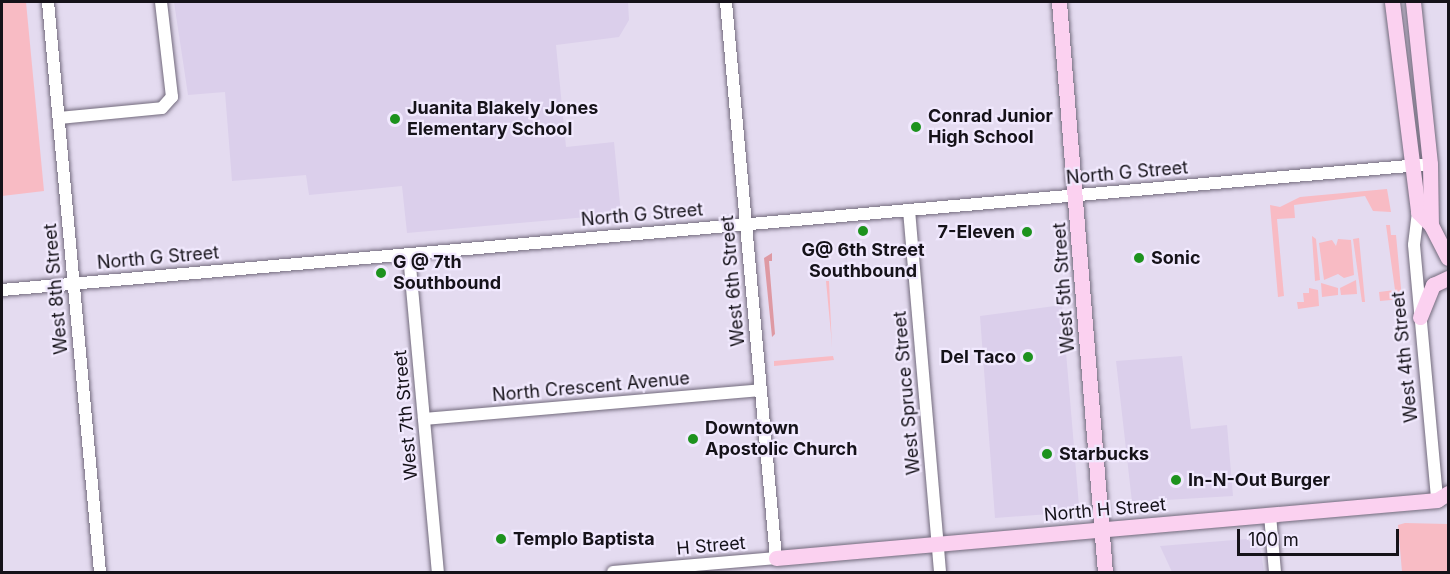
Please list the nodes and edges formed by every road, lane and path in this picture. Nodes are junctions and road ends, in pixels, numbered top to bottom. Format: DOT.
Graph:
graph roads {
  1 [pos="48,2"];
  2 [pos="161,2"];
  3 [pos="726,2"];
  4 [pos="1059,2"];
  5 [pos="1392,2"];
  6 [pos="1413,2"];
  7 [pos="59,118"];
  8 [pos="1430,164"];
  9 [pos="1411,165"];
  10 [pos="1077,195"];
  11 [pos="909,210"];
  12 [pos="1418,212"];
  13 [pos="746,224"];
  14 [pos="1431,225"];
  15 [pos="409,255"];
  16 [pos="1449,258"];
  17 [pos="1449,278"];
  18 [pos="74,283"];
  19 [pos="2,290"];
  20 [pos="1420,317"];
  21 [pos="761,390"];
  22 [pos="424,419"];
  23 [pos="1445,499"];
  24 [pos="1270,515"];
  25 [pos="1103,529"];
  26 [pos="938,544"];
  27 [pos="776,558"];
  28 [pos="100,573"];
  29 [pos="438,573"];
  30 [pos="613,573"];
  31 [pos="940,573"];
  32 [pos="1105,573"];
  33 [pos="1275,573"];
  1 -- 7 [label="street, West 8th Street"];
  2 -- 7 [label="street"];
  3 -- 13 [label="street, West 6th Street"];
  4 -- 10 [label="main road, West 5th Street"];
  5 -- 9 [label="main road"];
  6 -- 8 [label="main road"];
  7 -- 18 [label="street, West 8th Street"];
  8 -- 9 [label="street, North G Street"];
  8 -- 14 [label="main road"];
  9 -- 10 [label="street, North G Street"];
  9 -- 12 [label="main road"];
  10 -- 11 [label="street, North G Street"];
  10 -- 25 [label="main road, West 5th Street"];
  11 -- 13 [label="street, North G Street"];
  11 -- 26 [label="street, West Spruce Street"];
  12 -- 14 [label="main road"];
  12 -- 20 [label="street, West 4th Street"];
  13 -- 15 [label="street, North G Street"];
  13 -- 21 [label="street, West 6th Street"];
  14 -- 16 [label="main road"];
  15 -- 18 [label="street, North G Street"];
  15 -- 22 [label="street, West 7th Street"];
  17 -- 20 [label="main road"];
  18 -- 19 [label="street, North G Street"];
  18 -- 28 [label="street, West 8th Street"];
  20 -- 23 [label="street, West 4th Street"];
  21 -- 22 [label="street, North Crescent Avenue"];
  21 -- 27 [label="street, West 6th Street"];
  22 -- 29 [label="street, West 7th Street"];
  23 -- 24 [label="main road, North H Street"];
  24 -- 25 [label="main road, North H Street"];
  24 -- 33 [label="street"];
  25 -- 26 [label="main road, North H Street"];
  25 -- 32 [label="main road, West 5th Street"];
  26 -- 27 [label="main road, North H Street"];
  26 -- 31 [label="street, West Spruce Street"];
  27 -- 30 [label="street, H Street"];
}
